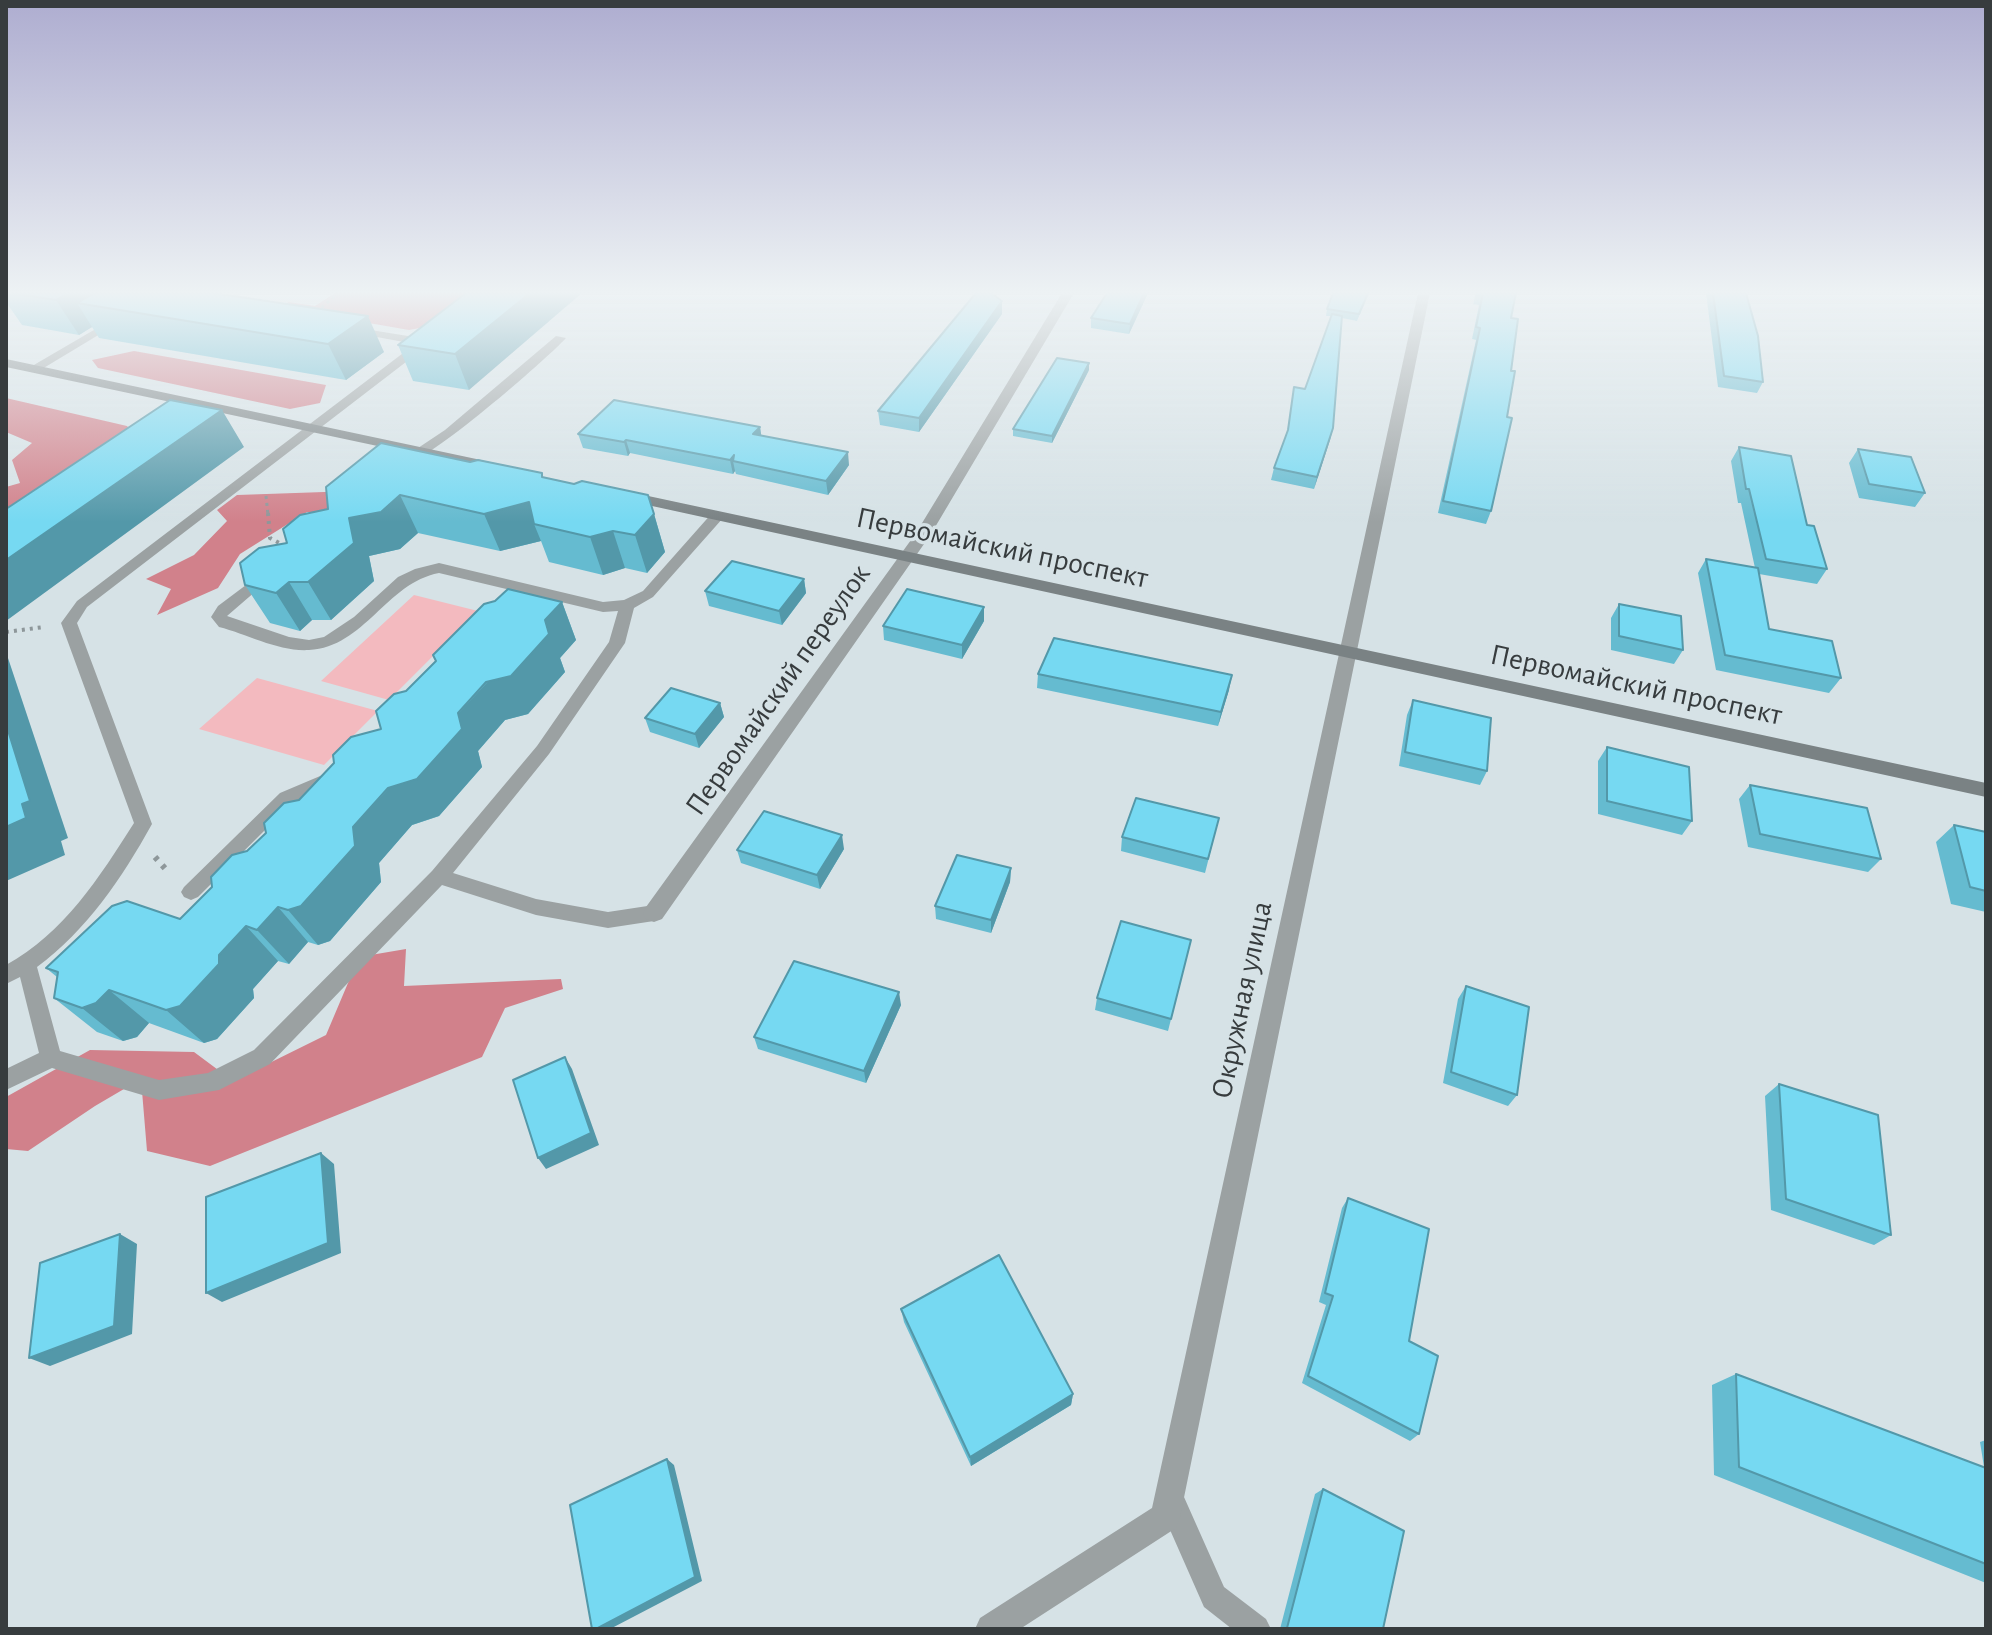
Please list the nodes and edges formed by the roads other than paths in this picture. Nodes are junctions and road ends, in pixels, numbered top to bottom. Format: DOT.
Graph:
graph roads {
  1 [pos="34,369"];
  2 [pos="389,369"];
  3 [pos="523,369"];
  4 [pos="1022,369"];
  5 [pos="1408,369"];
  6 [pos="311,428"];
  7 [pos="419,451"];
  8 [pos="493,467"];
  9 [pos="399,468"];
  10 [pos="610,492"];
  11 [pos="718,515"];
  12 [pos="295,552"];
  13 [pos="908,556"];
  14 [pos="627,605"];
  15 [pos="1349,651"];
  16 [pos="340,769"];
  17 [pos="1986,790"];
  18 [pos="439,876"];
  19 [pos="191,892"];
  20 [pos="654,913"];
  21 [pos="27,966"];
  22 [pos="6,975"];
  23 [pos="51,1058"];
  24 [pos="6,1080"];
  25 [pos="1169,1497"];
  26 [pos="991,1629"];
  27 [pos="1256,1629"];
  1 -- 6 [label="street"];
  2 -- 6 [label="lane"];
  3 -- 7 [label="lane"];
  4 -- 13 [label="street, Первомайский переулок"];
  5 -- 15 [label="street, Окружная улица"];
  6 -- 7 [label="street"];
  6 -- 21 [label="lane"];
  7 -- 8 [label="street"];
  7 -- 9 [label="lane"];
  10 -- 11 [label="street, Первомайский проспект"];
  11 -- 13 [label="street, Первомайский проспект"];
  11 -- 14 [label="lane"];
  12 -- 14 [label="lane"];
  13 -- 15 [label="street, Первомайский проспект"];
  13 -- 20 [label="street, Первомайский переулок"];
  14 -- 18 [label="lane"];
  15 -- 17 [label="street, Первомайский проспект"];
  15 -- 25 [label="street, Окружная улица"];
  16 -- 19 [label="lane"];
  18 -- 20 [label="lane"];
  18 -- 23 [label="lane"];
  21 -- 22 [label="lane"];
  21 -- 23 [label="lane"];
  23 -- 24 [label="lane"];
  25 -- 26 [label="street, Окружная улица"];
  25 -- 27 [label="lane"];
}
